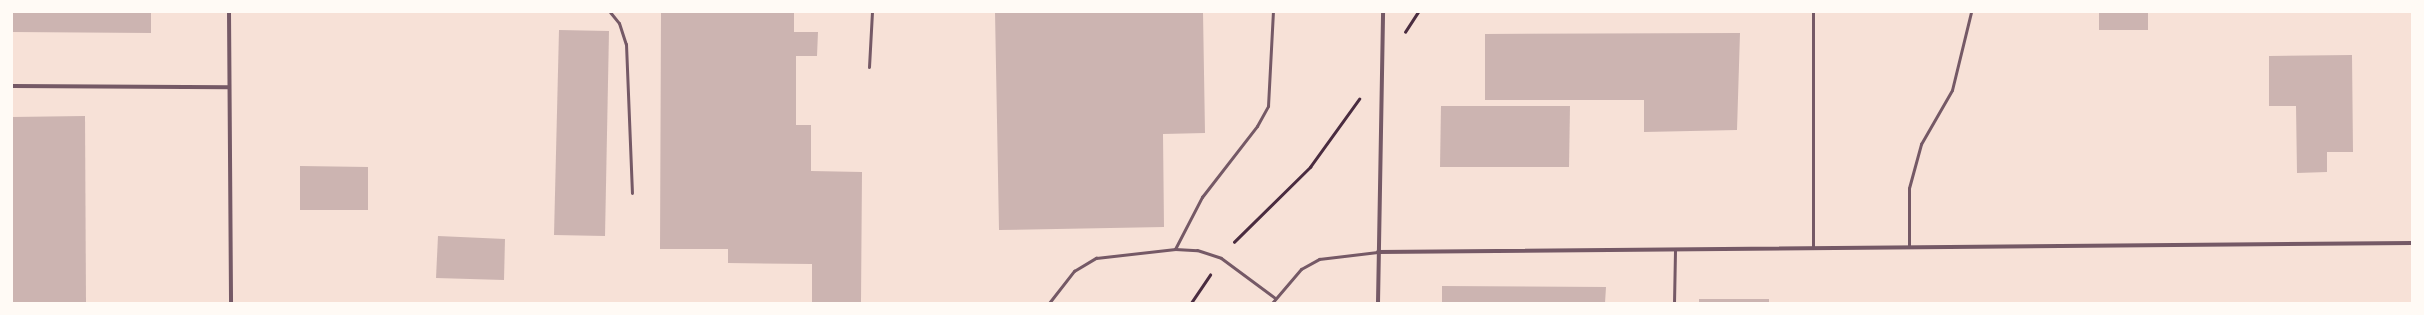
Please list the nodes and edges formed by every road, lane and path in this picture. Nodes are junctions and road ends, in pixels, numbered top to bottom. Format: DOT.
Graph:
graph roads {
  1 [pos="229,12"];
  2 [pos="610,12"];
  3 [pos="872,12"];
  4 [pos="1273,12"];
  5 [pos="1383,12"];
  6 [pos="1418,12"];
  7 [pos="1813,12"];
  8 [pos="1970,12"];
  9 [pos="1404,33"];
  10 [pos="869,67"];
  11 [pos="12,86"];
  12 [pos="229,87"];
  13 [pos="1356,103"];
  14 [pos="632,193"];
  15 [pos="1251,226"];
  16 [pos="2412,243"];
  17 [pos="1909,247"];
  18 [pos="1813,248"];
  19 [pos="1175,249"];
  20 [pos="1675,249"];
  21 [pos="1378,252"];
  22 [pos="1275,298"];
  23 [pos="232,303"];
  24 [pos="1049,303"];
  25 [pos="1272,303"];
  26 [pos="1378,303"];
  27 [pos="1674,303"];
  1 -- 12 [label="street"];
  2 -- 14 [label="lane"];
  3 -- 10 [label="lane"];
  4 -- 19 [label="lane"];
  5 -- 21 [label="street"];
  6 -- 9 [label="path"];
  7 -- 18 [label="lane"];
  8 -- 17 [label="lane"];
  11 -- 12 [label="street"];
  12 -- 23 [label="street"];
  13 -- 15 [label="path"];
  16 -- 17 [label="street"];
  17 -- 18 [label="street"];
  18 -- 20 [label="street"];
  19 -- 22 [label="lane"];
  19 -- 24 [label="lane"];
  20 -- 21 [label="street"];
  20 -- 27 [label="lane"];
  21 -- 22 [label="lane"];
  21 -- 26 [label="street"];
  22 -- 25 [label="lane"];
}
